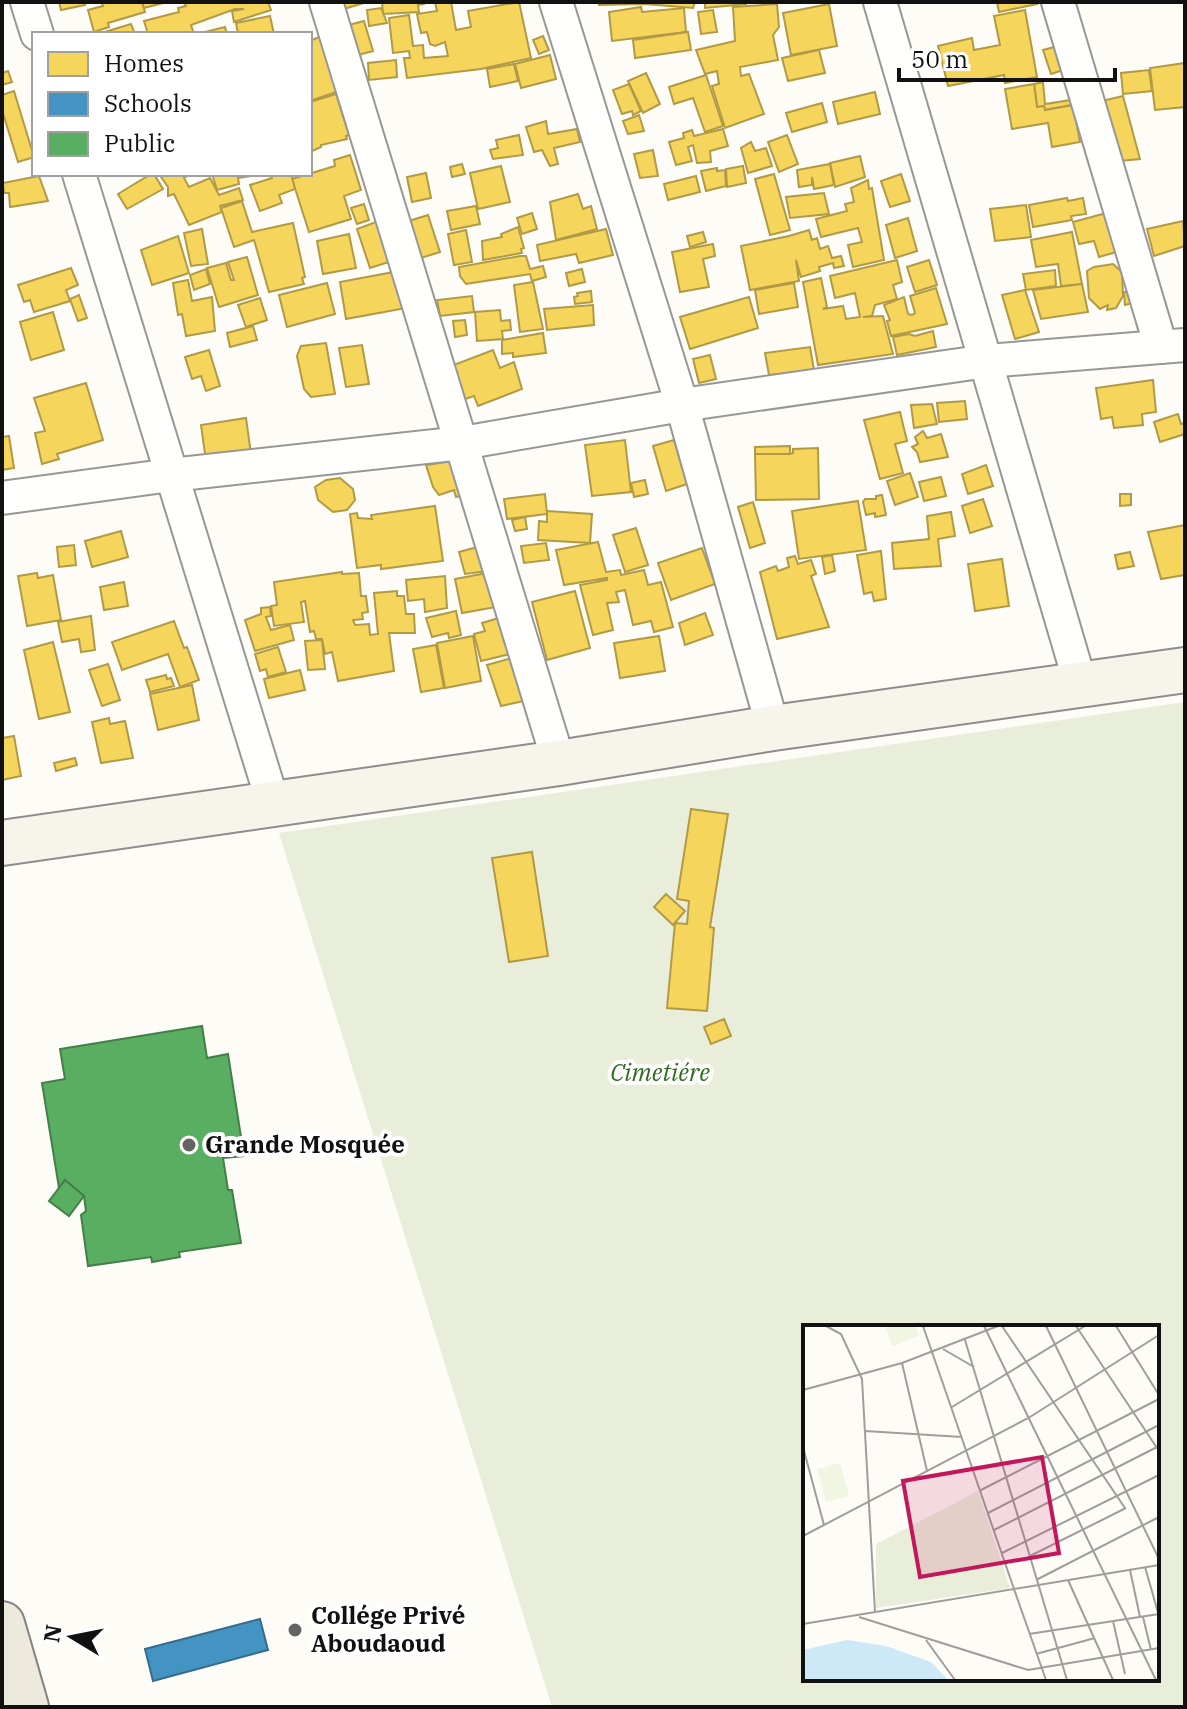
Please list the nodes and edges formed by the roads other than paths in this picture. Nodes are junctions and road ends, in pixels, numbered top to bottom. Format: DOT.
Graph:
graph roads {
  1 [pos="27,2"];
  2 [pos="326,2"];
  3 [pos="556,2"];
  4 [pos="880,2"];
  5 [pos="1058,2"];
  6 [pos="36,32"];
  7 [pos="80,176"];
  8 [pos="1173,346"];
  9 [pos="987,361"];
  10 [pos="682,405"];
  11 [pos="462,443"];
  12 [pos="171,475"];
  13 [pos="2,498"];
  14 [pos="1185,670"];
  15 [pos="1081,686"];
  16 [pos="773,728"];
  17 [pos="559,763"];
  18 [pos="273,803"];
  19 [pos="2,843"];
  20 [pos="2,1624"];
  21 [pos="26,1707"];
  1 -- 6 [label="street"];
  2 -- 11 [label="street"];
  3 -- 10 [label="street"];
  4 -- 9 [label="street"];
  5 -- 8 [label="street"];
  7 -- 12 [label="street"];
  8 -- 9 [label="street"];
  9 -- 10 [label="street"];
  9 -- 15 [label="street"];
  10 -- 11 [label="street"];
  10 -- 16 [label="street"];
  11 -- 12 [label="street"];
  11 -- 17 [label="street"];
  12 -- 13 [label="street"];
  12 -- 18 [label="street"];
  14 -- 15 [label="main road"];
  15 -- 16 [label="main road"];
  16 -- 17 [label="main road"];
  17 -- 18 [label="main road"];
  18 -- 19 [label="main road"];
  20 -- 21 [label="main road"];
}
